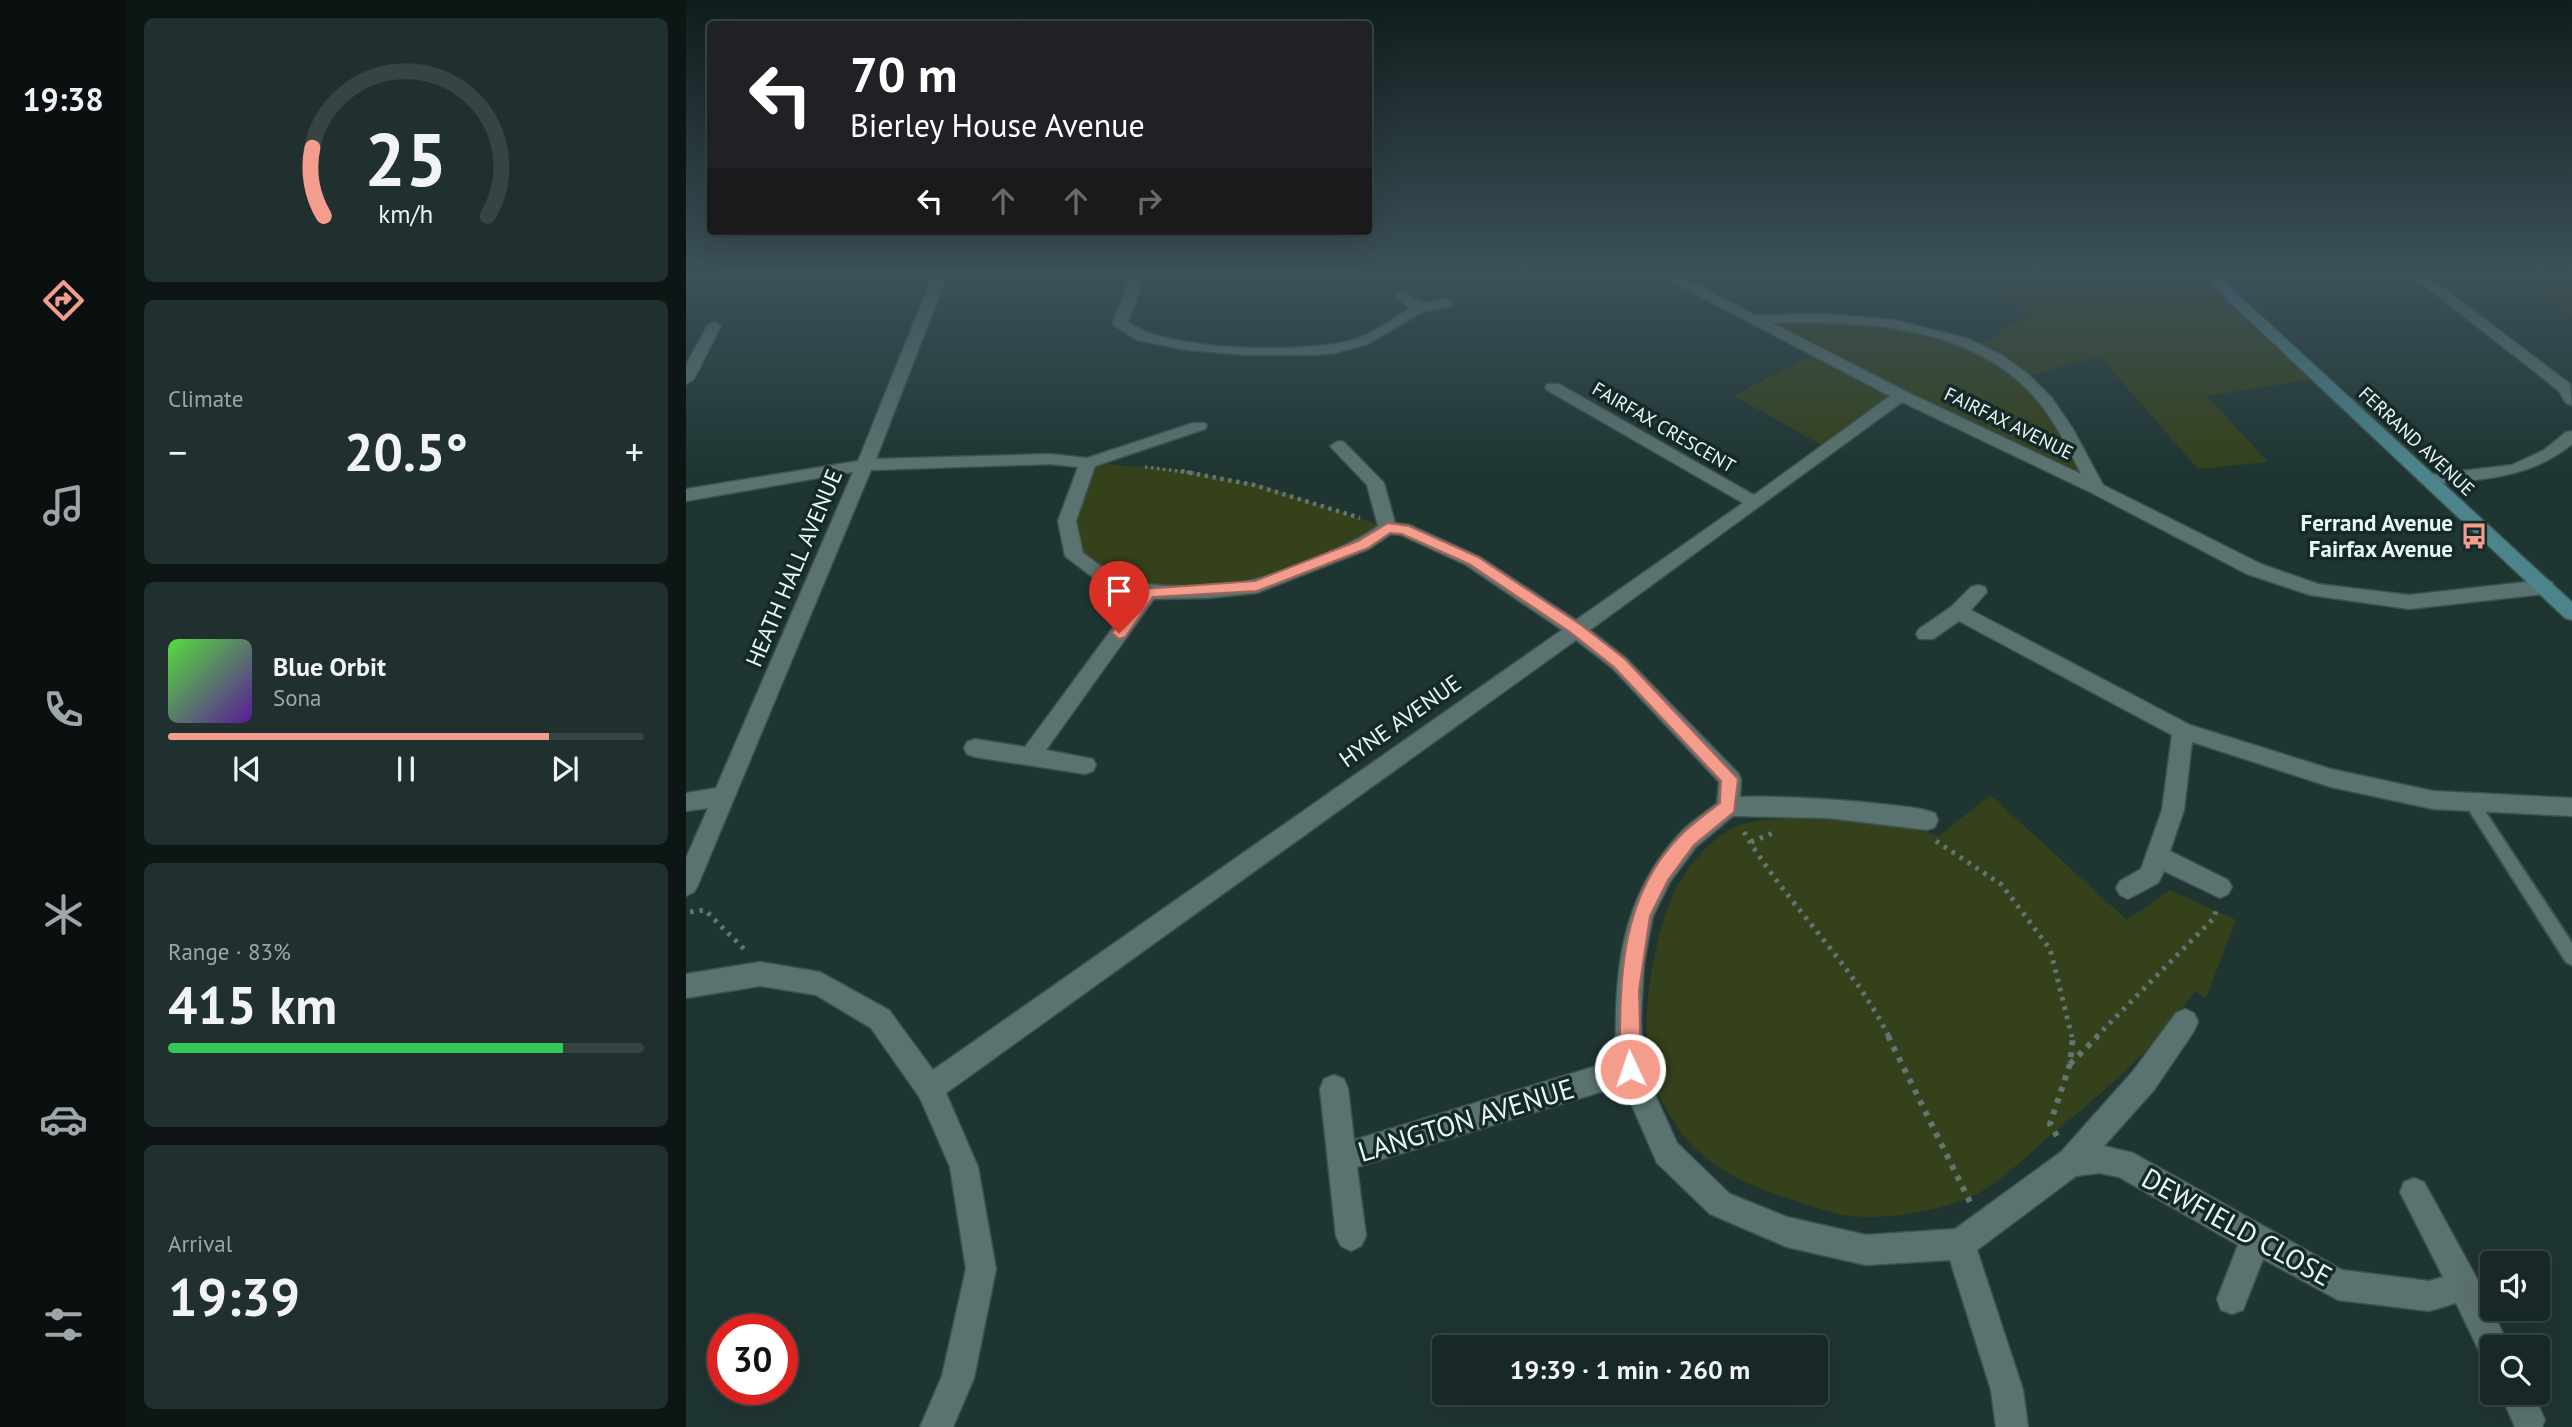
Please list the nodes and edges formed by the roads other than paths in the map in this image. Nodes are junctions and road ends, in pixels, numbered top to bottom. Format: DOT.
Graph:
graph roads {
  1 [pos="708,337"];
  2 [pos="916,337"];
  3 [pos="1139,337"];
  4 [pos="1376,337"];
  5 [pos="1787,337"];
  6 [pos="1941,337"];
  7 [pos="2274,337"];
  8 [pos="2499,337"];
  9 [pos="686,379"];
  10 [pos="1553,387"];
  11 [pos="1901,395"];
  12 [pos="2572,400"];
  13 [pos="1199,426"];
  14 [pos="2572,436"];
  15 [pos="1338,446"];
  16 [pos="1088,463"];
  17 [pos="865,465"];
  18 [pos="2427,480"];
  19 [pos="2096,488"];
  20 [pos="686,495"];
  21 [pos="1755,503"];
  22 [pos="1388,528"];
  23 [pos="2545,587"];
  24 [pos="1149,592"];
  25 [pos="1978,592"];
  26 [pos="1958,612"];
  27 [pos="2572,613"];
  28 [pos="1576,628"];
  29 [pos="1926,634"];
  30 [pos="2183,731"];
  31 [pos="975,748"];
  32 [pos="1030,756"];
  33 [pos="1085,765"];
  34 [pos="722,796"];
  35 [pos="686,802"];
  36 [pos="2472,803"];
  37 [pos="1728,807"];
  38 [pos="2572,807"];
  39 [pos="1925,829"];
  40 [pos="2157,856"];
  41 [pos="686,884"];
  42 [pos="2220,887"];
  43 [pos="2128,888"];
  44 [pos="2572,957"];
  45 [pos="686,986"];
  46 [pos="2185,1021"];
  47 [pos="1630,1069"];
  48 [pos="930,1088"];
  49 [pos="1334,1089"];
  50 [pos="1342,1158"];
  51 [pos="2071,1162"];
  52 [pos="2414,1192"];
  53 [pos="1351,1236"];
  54 [pos="1971,1236"];
  55 [pos="2255,1240"];
  56 [pos="2464,1286"];
  57 [pos="2232,1299"];
  58 [pos="2488,1335"];
  59 [pos="936,1427"];
  60 [pos="2012,1427"];
  1 -- 9 [label="street"];
  2 -- 17 [label="street, HEATH HALL AVENUE"];
  3 -- 4 [label="street"];
  5 -- 11 [label="street, FAIRFAX AVENUE"];
  6 -- 19 [label="street, FAIRFAX AVENUE"];
  7 -- 18 [label="street, FERRAND AVENUE"];
  8 -- 12 [label="street"];
  10 -- 21 [label="street, FAIRFAX CRESCENT"];
  11 -- 19 [label="street, FAIRFAX AVENUE"];
  11 -- 21 [label="street, HYNE AVENUE"];
  13 -- 16 [label="street"];
  14 -- 18 [label="street"];
  15 -- 22 [label="street"];
  16 -- 17 [label="street"];
  16 -- 24 [label="street"];
  17 -- 20 [label="street"];
  17 -- 34 [label="street, HEATH HALL AVENUE"];
  18 -- 23 [label="street, FERRAND AVENUE"];
  19 -- 23 [label="street, FAIRFAX AVENUE"];
  21 -- 28 [label="street, HYNE AVENUE"];
  22 -- 24 [label="street"];
  22 -- 28 [label="street"];
  23 -- 27 [label="street, FERRAND AVENUE"];
  24 -- 32 [label="street"];
  25 -- 26 [label="street"];
  26 -- 29 [label="street"];
  26 -- 30 [label="street"];
  28 -- 37 [label="street"];
  28 -- 48 [label="street, HYNE AVENUE"];
  30 -- 36 [label="street"];
  30 -- 40 [label="street"];
  31 -- 32 [label="street"];
  32 -- 33 [label="street"];
  34 -- 35 [label="street"];
  34 -- 41 [label="street, HEATH HALL AVENUE"];
  36 -- 38 [label="street"];
  36 -- 44 [label="lane"];
  37 -- 39 [label="street"];
  37 -- 47 [label="street"];
  40 -- 42 [label="street"];
  40 -- 43 [label="street"];
  45 -- 48 [label="street"];
  46 -- 51 [label="street"];
  47 -- 50 [label="street, LANGTON AVENUE"];
  47 -- 54 [label="street"];
  48 -- 59 [label="street"];
  49 -- 50 [label="street, LANGTON AVENUE"];
  50 -- 53 [label="street, LANGTON AVENUE"];
  51 -- 54 [label="street"];
  51 -- 55 [label="street, DEWFIELD CLOSE"];
  52 -- 56 [label="street"];
  54 -- 60 [label="street"];
  55 -- 56 [label="street, DEWFIELD CLOSE"];
  55 -- 57 [label="street"];
  56 -- 58 [label="street"];
}
